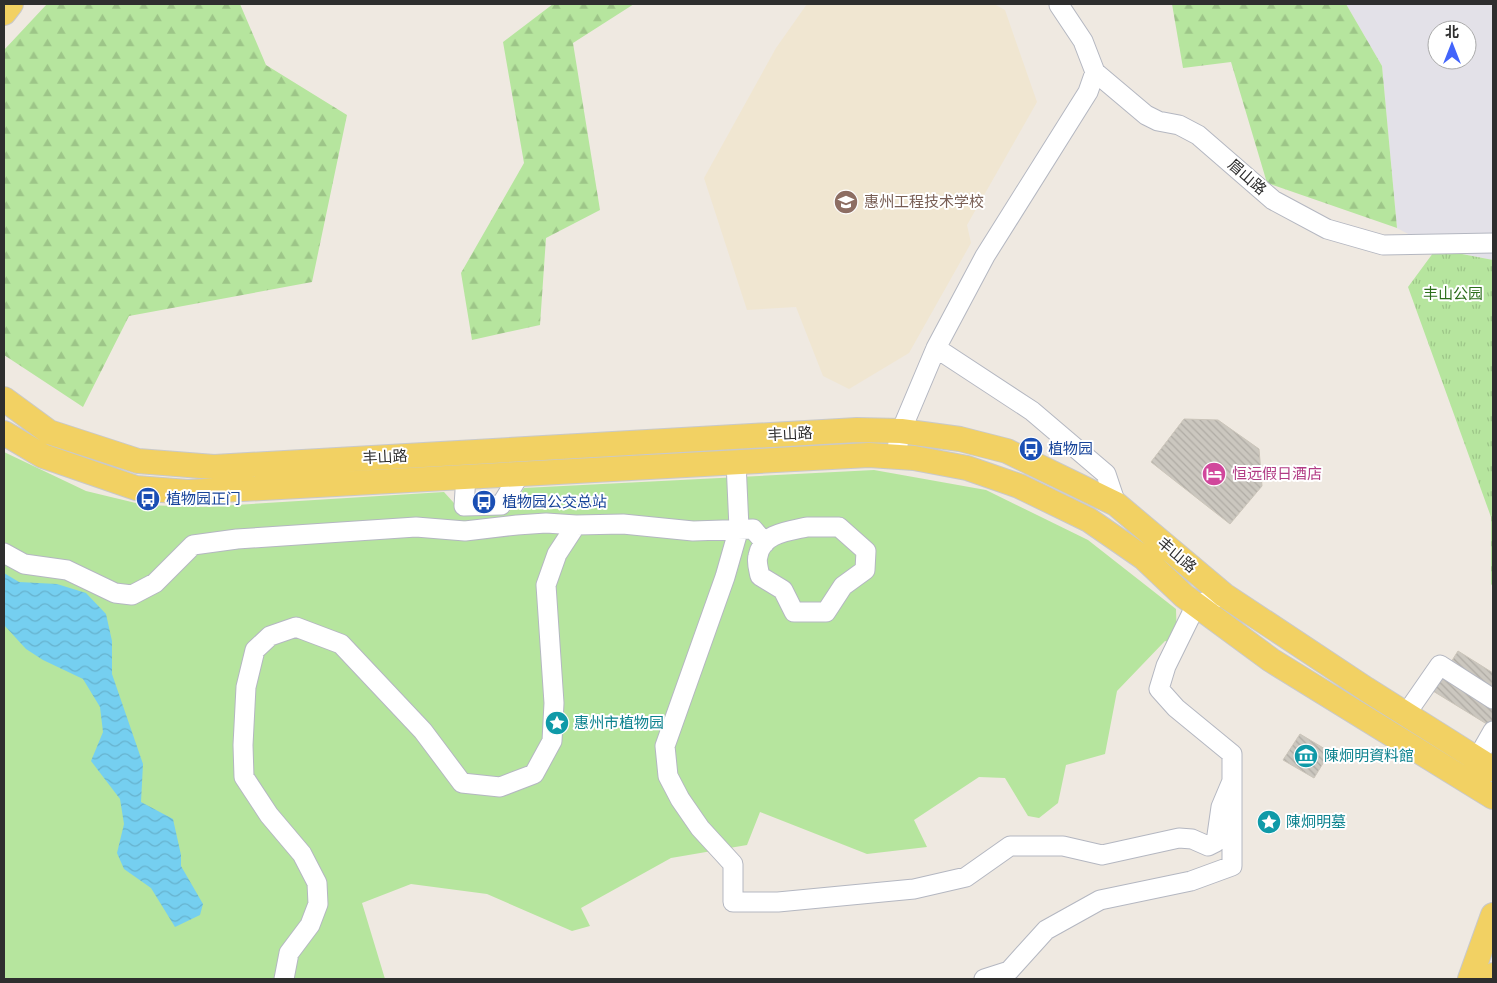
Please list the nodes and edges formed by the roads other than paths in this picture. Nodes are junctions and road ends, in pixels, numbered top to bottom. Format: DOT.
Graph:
graph roads {
  1 [pos="12,4"];
  2 [pos="1059,5"];
  3 [pos="4,13"];
  4 [pos="1095,72"];
  5 [pos="1493,243"];
  6 [pos="936,348"];
  7 [pos="4,399"];
  8 [pos="902,431"];
  9 [pos="4,434"];
  10 [pos="490,451"];
  11 [pos="896,457"];
  12 [pos="736,462"];
  13 [pos="466,476"];
  14 [pos="1116,504"];
  15 [pos="576,526"];
  16 [pos="739,528"];
  17 [pos="765,543"];
  18 [pos="4,553"];
  19 [pos="1224,595"];
  20 [pos="1196,605"];
  21 [pos="1493,699"];
  22 [pos="1406,714"];
  23 [pos="1493,732"];
  24 [pos="1487,764"];
  25 [pos="1232,781"];
  26 [pos="1492,798"];
  27 [pos="1493,915"];
  28 [pos="1493,975"];
  29 [pos="284,979"];
  30 [pos="984,979"];
  31 [pos="1470,979"];
  32 [pos="1492,979"];
  1 -- 3 [label="main road"];
  2 -- 4 [label="street, 眉山路"];
  4 -- 5 [label="street, 眉山路"];
  4 -- 6 [label="street"];
  6 -- 8 [label="street"];
  6 -- 14 [label="street"];
  7 -- 10 [label="main road, 丰山路"];
  8 -- 10 [label="main road, 丰山路"];
  8 -- 11 [label="street"];
  8 -- 14 [label="main road, 丰山路"];
  9 -- 13 [label="main road, 丰山路"];
  10 -- 13 [label="main road"];
  11 -- 12 [label="main road, 丰山路"];
  11 -- 20 [label="main road, 丰山路"];
  12 -- 13 [label="main road, 丰山路"];
  12 -- 16 [label="street"];
  14 -- 19 [label="main road, 丰山路"];
  15 -- 16 [label="street"];
  15 -- 18 [label="street"];
  15 -- 29 [label="street"];
  16 -- 17 [label="street"];
  16 -- 25 [label="street"];
  17 -- 17 [label="street"];
  19 -- 20 [label="street"];
  19 -- 22 [label="main road, 丰山路"];
  20 -- 25 [label="street"];
  20 -- 26 [label="main road, 丰山路"];
  21 -- 22 [label="street"];
  22 -- 24 [label="main road, 丰山路"];
  23 -- 24 [label="street"];
  25 -- 30 [label="street"];
  27 -- 31 [label="main road"];
  28 -- 32 [label="main road"];
}
